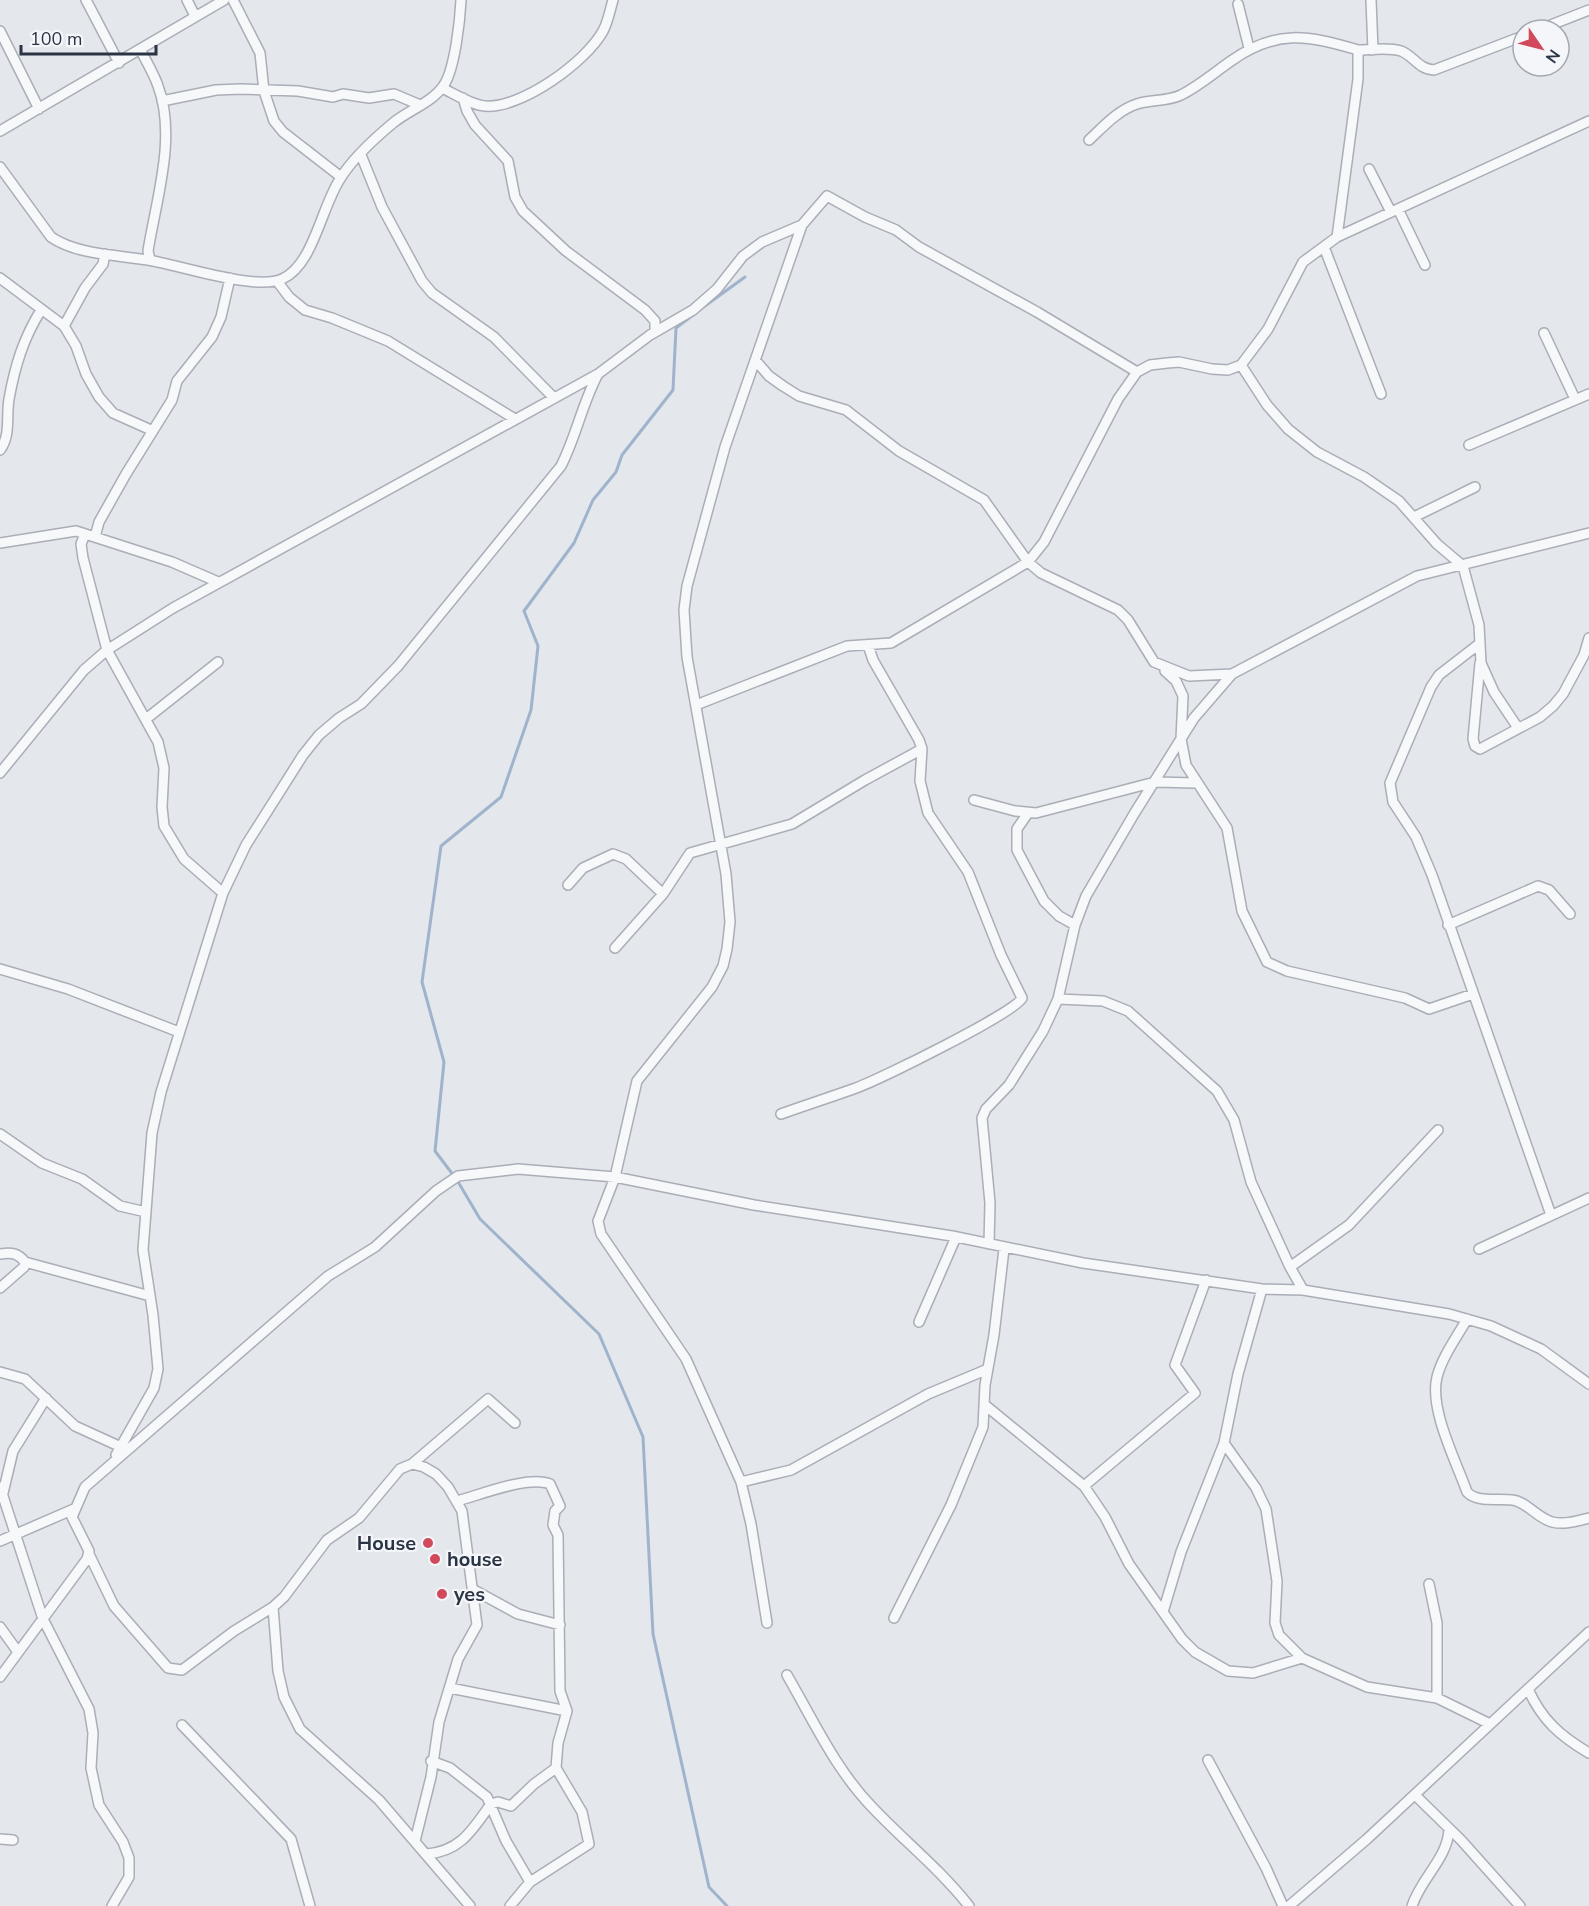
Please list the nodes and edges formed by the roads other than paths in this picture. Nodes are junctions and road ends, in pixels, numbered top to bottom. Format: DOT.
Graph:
graph roads {
  1 [pos="86,0"];
  2 [pos="187,0"];
  3 [pos="224,0"];
  4 [pos="233,0"];
  5 [pos="461,0"];
  6 [pos="613,0"];
  7 [pos="1371,0"];
  8 [pos="1238,4"];
  9 [pos="1589,10"];
  10 [pos="195,16"];
  11 [pos="1569,18"];
  12 [pos="0,32"];
  13 [pos="1511,41"];
  14 [pos="1249,48"];
  15 [pos="140,49"];
  16 [pos="1358,50"];
  17 [pos="1373,50"];
  18 [pos="119,63"];
  19 [pos="442,88"];
  20 [pos="264,91"];
  21 [pos="463,98"];
  22 [pos="162,101"];
  23 [pos="420,105"];
  24 [pos="39,109"];
  25 [pos="1589,121"];
  26 [pos="0,131"];
  27 [pos="1089,140"];
  28 [pos="361,155"];
  29 [pos="0,167"];
  30 [pos="1369,169"];
  31 [pos="341,177"];
  32 [pos="1394,211"];
  33 [pos="802,225"];
  34 [pos="1337,237"];
  35 [pos="1324,247"];
  36 [pos="105,254"];
  37 [pos="150,260"];
  38 [pos="1425,265"];
  39 [pos="0,278"];
  40 [pos="230,278"];
  41 [pos="277,281"];
  42 [pos="41,310"];
  43 [pos="64,326"];
  44 [pos="655,332"];
  45 [pos="1544,333"];
  46 [pos="756,361"];
  47 [pos="1241,365"];
  48 [pos="1137,372"];
  49 [pos="598,374"];
  50 [pos="1381,394"];
  51 [pos="1589,394"];
  52 [pos="554,398"];
  53 [pos="1575,399"];
  54 [pos="515,419"];
  55 [pos="151,430"];
  56 [pos="1469,445"];
  57 [pos="0,450"];
  58 [pos="1474,487"];
  59 [pos="1414,518"];
  60 [pos="99,522"];
  61 [pos="80,532"];
  62 [pos="1589,533"];
  63 [pos="95,537"];
  64 [pos="0,543"];
  65 [pos="1028,562"];
  66 [pos="1463,566"];
  67 [pos="218,582"];
  68 [pos="1589,639"];
  69 [pos="1479,644"];
  70 [pos="868,645"];
  71 [pos="107,650"];
  72 [pos="218,662"];
  73 [pos="1154,662"];
  74 [pos="1480,663"];
  75 [pos="1232,674"];
  76 [pos="696,705"];
  77 [pos="146,719"];
  78 [pos="1518,728"];
  79 [pos="1181,739"];
  80 [pos="922,749"];
  81 [pos="0,772"];
  82 [pos="1155,782"];
  83 [pos="1196,783"];
  84 [pos="974,800"];
  85 [pos="1028,813"];
  86 [pos="721,845"];
  87 [pos="568,885"];
  88 [pos="223,893"];
  89 [pos="663,894"];
  90 [pos="1570,914"];
  91 [pos="1075,925"];
  92 [pos="1448,925"];
  93 [pos="615,948"];
  94 [pos="0,969"];
  95 [pos="1473,994"];
  96 [pos="1058,999"];
  97 [pos="179,1032"];
  98 [pos="781,1113"];
  99 [pos="1438,1130"];
  100 [pos="0,1134"];
  101 [pos="615,1177"];
  102 [pos="1589,1198"];
  103 [pos="146,1212"];
  104 [pos="1551,1215"];
  105 [pos="956,1237"];
  106 [pos="989,1244"];
  107 [pos="1004,1249"];
  108 [pos="1479,1249"];
  109 [pos="0,1254"];
  110 [pos="25,1262"];
  111 [pos="1290,1267"];
  112 [pos="1206,1281"];
  113 [pos="0,1288"];
  114 [pos="1262,1289"];
  115 [pos="1303,1290"];
  116 [pos="150,1296"];
  117 [pos="1467,1319"];
  118 [pos="919,1322"];
  119 [pos="988,1369"];
  120 [pos="0,1372"];
  121 [pos="1589,1384"];
  122 [pos="46,1398"];
  123 [pos="985,1405"];
  124 [pos="515,1423"];
  125 [pos="1224,1443"];
  126 [pos="120,1447"];
  127 [pos="113,1460"];
  128 [pos="412,1464"];
  129 [pos="741,1482"];
  130 [pos="1084,1486"];
  131 [pos="2,1490"];
  132 [pos="457,1501"];
  133 [pos="74,1509"];
  134 [pos="1589,1518"];
  135 [pos="15,1535"];
  136 [pos="0,1541"];
  137 [pos="89,1554"];
  138 [pos="1429,1584"];
  139 [pos="474,1590"];
  140 [pos="273,1607"];
  141 [pos="1163,1612"];
  142 [pos="894,1618"];
  143 [pos="43,1619"];
  144 [pos="767,1623"];
  145 [pos="560,1625"];
  146 [pos="0,1627"];
  147 [pos="1589,1632"];
  148 [pos="18,1652"];
  149 [pos="1302,1658"];
  150 [pos="787,1675"];
  151 [pos="0,1677"];
  152 [pos="450,1688"];
  153 [pos="1528,1689"];
  154 [pos="1437,1698"];
  155 [pos="567,1711"];
  156 [pos="1490,1724"];
  157 [pos="182,1725"];
  158 [pos="1589,1753"];
  159 [pos="1209,1760"];
  160 [pos="431,1761"];
  161 [pos="556,1768"];
  162 [pos="1415,1795"];
  163 [pos="490,1804"];
  164 [pos="1449,1829"];
  165 [pos="0,1839"];
  166 [pos="13,1840"];
  167 [pos="415,1841"];
  168 [pos="427,1854"];
  169 [pos="530,1882"];
  170 [pos="112,1906"];
  171 [pos="310,1906"];
  172 [pos="470,1906"];
  173 [pos="510,1906"];
  174 [pos="969,1906"];
  175 [pos="1283,1906"];
  176 [pos="1289,1906"];
  177 [pos="1412,1906"];
  178 [pos="1521,1906"];
  1 -- 18 [label="street"];
  2 -- 10 [label="street"];
  3 -- 10 [label="street"];
  4 -- 20 [label="street"];
  5 -- 19 [label="street"];
  6 -- 21 [label="street"];
  7 -- 17 [label="street"];
  8 -- 14 [label="street"];
  9 -- 11 [label="street"];
  10 -- 15 [label="street"];
  12 -- 24 [label="street"];
  13 -- 17 [label="street"];
  14 -- 16 [label="street"];
  14 -- 27 [label="street"];
  15 -- 18 [label="street"];
  15 -- 22 [label="street"];
  16 -- 17 [label="street"];
  16 -- 34 [label="street"];
  18 -- 24 [label="street"];
  19 -- 21 [label="street"];
  19 -- 23 [label="street"];
  20 -- 22 [label="street"];
  20 -- 23 [label="street"];
  20 -- 31 [label="street"];
  21 -- 44 [label="street"];
  22 -- 37 [label="street"];
  23 -- 28 [label="street"];
  24 -- 26 [label="street"];
  25 -- 32 [label="street"];
  28 -- 31 [label="street"];
  28 -- 52 [label="street"];
  29 -- 36 [label="street"];
  30 -- 32 [label="street"];
  31 -- 41 [label="street"];
  32 -- 34 [label="street"];
  32 -- 38 [label="street"];
  33 -- 44 [label="street"];
  33 -- 46 [label="street"];
  33 -- 48 [label="street"];
  34 -- 35 [label="street"];
  35 -- 47 [label="street"];
  35 -- 50 [label="street"];
  36 -- 37 [label="street"];
  36 -- 43 [label="street"];
  37 -- 40 [label="street"];
  39 -- 42 [label="street"];
  40 -- 41 [label="street"];
  40 -- 55 [label="street"];
  41 -- 54 [label="street"];
  42 -- 43 [label="street"];
  42 -- 57 [label="street"];
  43 -- 55 [label="street"];
  44 -- 49 [label="street"];
  45 -- 53 [label="street"];
  46 -- 65 [label="street"];
  46 -- 76 [label="street"];
  47 -- 48 [label="street"];
  47 -- 59 [label="street"];
  48 -- 65 [label="street"];
  49 -- 52 [label="street"];
  49 -- 88 [label="street"];
  51 -- 53 [label="street"];
  52 -- 54 [label="street"];
  53 -- 56 [label="street"];
  54 -- 67 [label="street"];
  55 -- 60 [label="street"];
  58 -- 59 [label="street"];
  59 -- 66 [label="street"];
  60 -- 61 [label="street"];
  60 -- 63 [label="street"];
  61 -- 63 [label="street"];
  61 -- 64 [label="street"];
  61 -- 71 [label="street"];
  62 -- 66 [label="street"];
  63 -- 67 [label="street"];
  65 -- 70 [label="street"];
  65 -- 73 [label="street"];
  66 -- 69 [label="street"];
  66 -- 75 [label="street"];
  67 -- 71 [label="street"];
  68 -- 78 [label="street"];
  69 -- 74 [label="street"];
  69 -- 92 [label="street"];
  70 -- 76 [label="street"];
  70 -- 80 [label="street"];
  71 -- 77 [label="street"];
  71 -- 81 [label="street"];
  72 -- 77 [label="street"];
  73 -- 75 [label="street"];
  73 -- 79 [label="street"];
  74 -- 78 [label="street"];
  74 -- 78 [label="street"];
  75 -- 79 [label="street"];
  76 -- 86 [label="street"];
  77 -- 88 [label="street"];
  79 -- 82 [label="street"];
  79 -- 83 [label="street"];
  80 -- 86 [label="street"];
  80 -- 98 [label="street"];
  82 -- 83 [label="street"];
  82 -- 85 [label="street"];
  82 -- 91 [label="street"];
  83 -- 95 [label="street"];
  84 -- 85 [label="street"];
  85 -- 91 [label="street"];
  86 -- 89 [label="street"];
  86 -- 101 [label="street"];
  87 -- 89 [label="street"];
  88 -- 97 [label="street"];
  89 -- 93 [label="street"];
  90 -- 92 [label="street"];
  91 -- 96 [label="street"];
  92 -- 95 [label="street"];
  94 -- 97 [label="street"];
  95 -- 104 [label="street"];
  96 -- 106 [label="street"];
  96 -- 111 [label="street"];
  97 -- 103 [label="street"];
  99 -- 111 [label="street"];
  100 -- 103 [label="street"];
  101 -- 105 [label="street"];
  101 -- 127 [label="street"];
  101 -- 129 [label="street"];
  102 -- 104 [label="street"];
  103 -- 116 [label="street"];
  104 -- 108 [label="street"];
  105 -- 106 [label="street"];
  105 -- 118 [label="street"];
  106 -- 107 [label="street"];
  107 -- 112 [label="street"];
  107 -- 119 [label="street"];
  109 -- 110 [label="street"];
  110 -- 113 [label="street"];
  110 -- 116 [label="street"];
  111 -- 115 [label="street"];
  112 -- 114 [label="street"];
  112 -- 130 [label="street"];
  114 -- 115 [label="street"];
  114 -- 125 [label="street"];
  115 -- 117 [label="street"];
  116 -- 126 [label="street"];
  117 -- 121 [label="street"];
  117 -- 134 [label="street"];
  119 -- 123 [label="street"];
  119 -- 129 [label="street"];
  120 -- 122 [label="street"];
  122 -- 126 [label="street"];
  122 -- 131 [label="street"];
  123 -- 130 [label="street"];
  123 -- 142 [label="street"];
  124 -- 128 [label="street"];
  125 -- 141 [label="street"];
  125 -- 149 [label="street"];
  126 -- 127 [label="street"];
  127 -- 133 [label="street"];
  128 -- 132 [label="street"];
  128 -- 140 [label="street"];
  129 -- 144 [label="street"];
  130 -- 141 [label="street"];
  131 -- 135 [label="street"];
  132 -- 139 [label="street"];
  132 -- 145 [label="street"];
  133 -- 135 [label="street"];
  133 -- 137 [label="street"];
  135 -- 136 [label="street"];
  135 -- 143 [label="street"];
  137 -- 140 [label="street"];
  137 -- 143 [label="street"];
  138 -- 154 [label="street"];
  139 -- 145 [label="street"];
  139 -- 152 [label="street"];
  140 -- 167 [label="street"];
  141 -- 149 [label="street"];
  143 -- 148 [label="street"];
  143 -- 170 [label="street"];
  145 -- 155 [label="street"];
  146 -- 148 [label="street"];
  147 -- 153 [label="street"];
  148 -- 151 [label="street"];
  149 -- 154 [label="street"];
  150 -- 174 [label="street"];
  152 -- 155 [label="street"];
  152 -- 160 [label="street"];
  153 -- 156 [label="street"];
  153 -- 158 [label="street"];
  154 -- 156 [label="street"];
  155 -- 161 [label="street"];
  156 -- 162 [label="street"];
  157 -- 171 [label="street"];
  159 -- 175 [label="street"];
  160 -- 163 [label="street"];
  160 -- 167 [label="street"];
  161 -- 163 [label="street"];
  161 -- 169 [label="street"];
  162 -- 164 [label="street"];
  162 -- 176 [label="street"];
  163 -- 168 [label="street"];
  163 -- 169 [label="street"];
  164 -- 177 [label="street"];
  164 -- 178 [label="street"];
  165 -- 166 [label="street"];
  167 -- 168 [label="street"];
  168 -- 172 [label="street"];
  169 -- 173 [label="street"];
}
